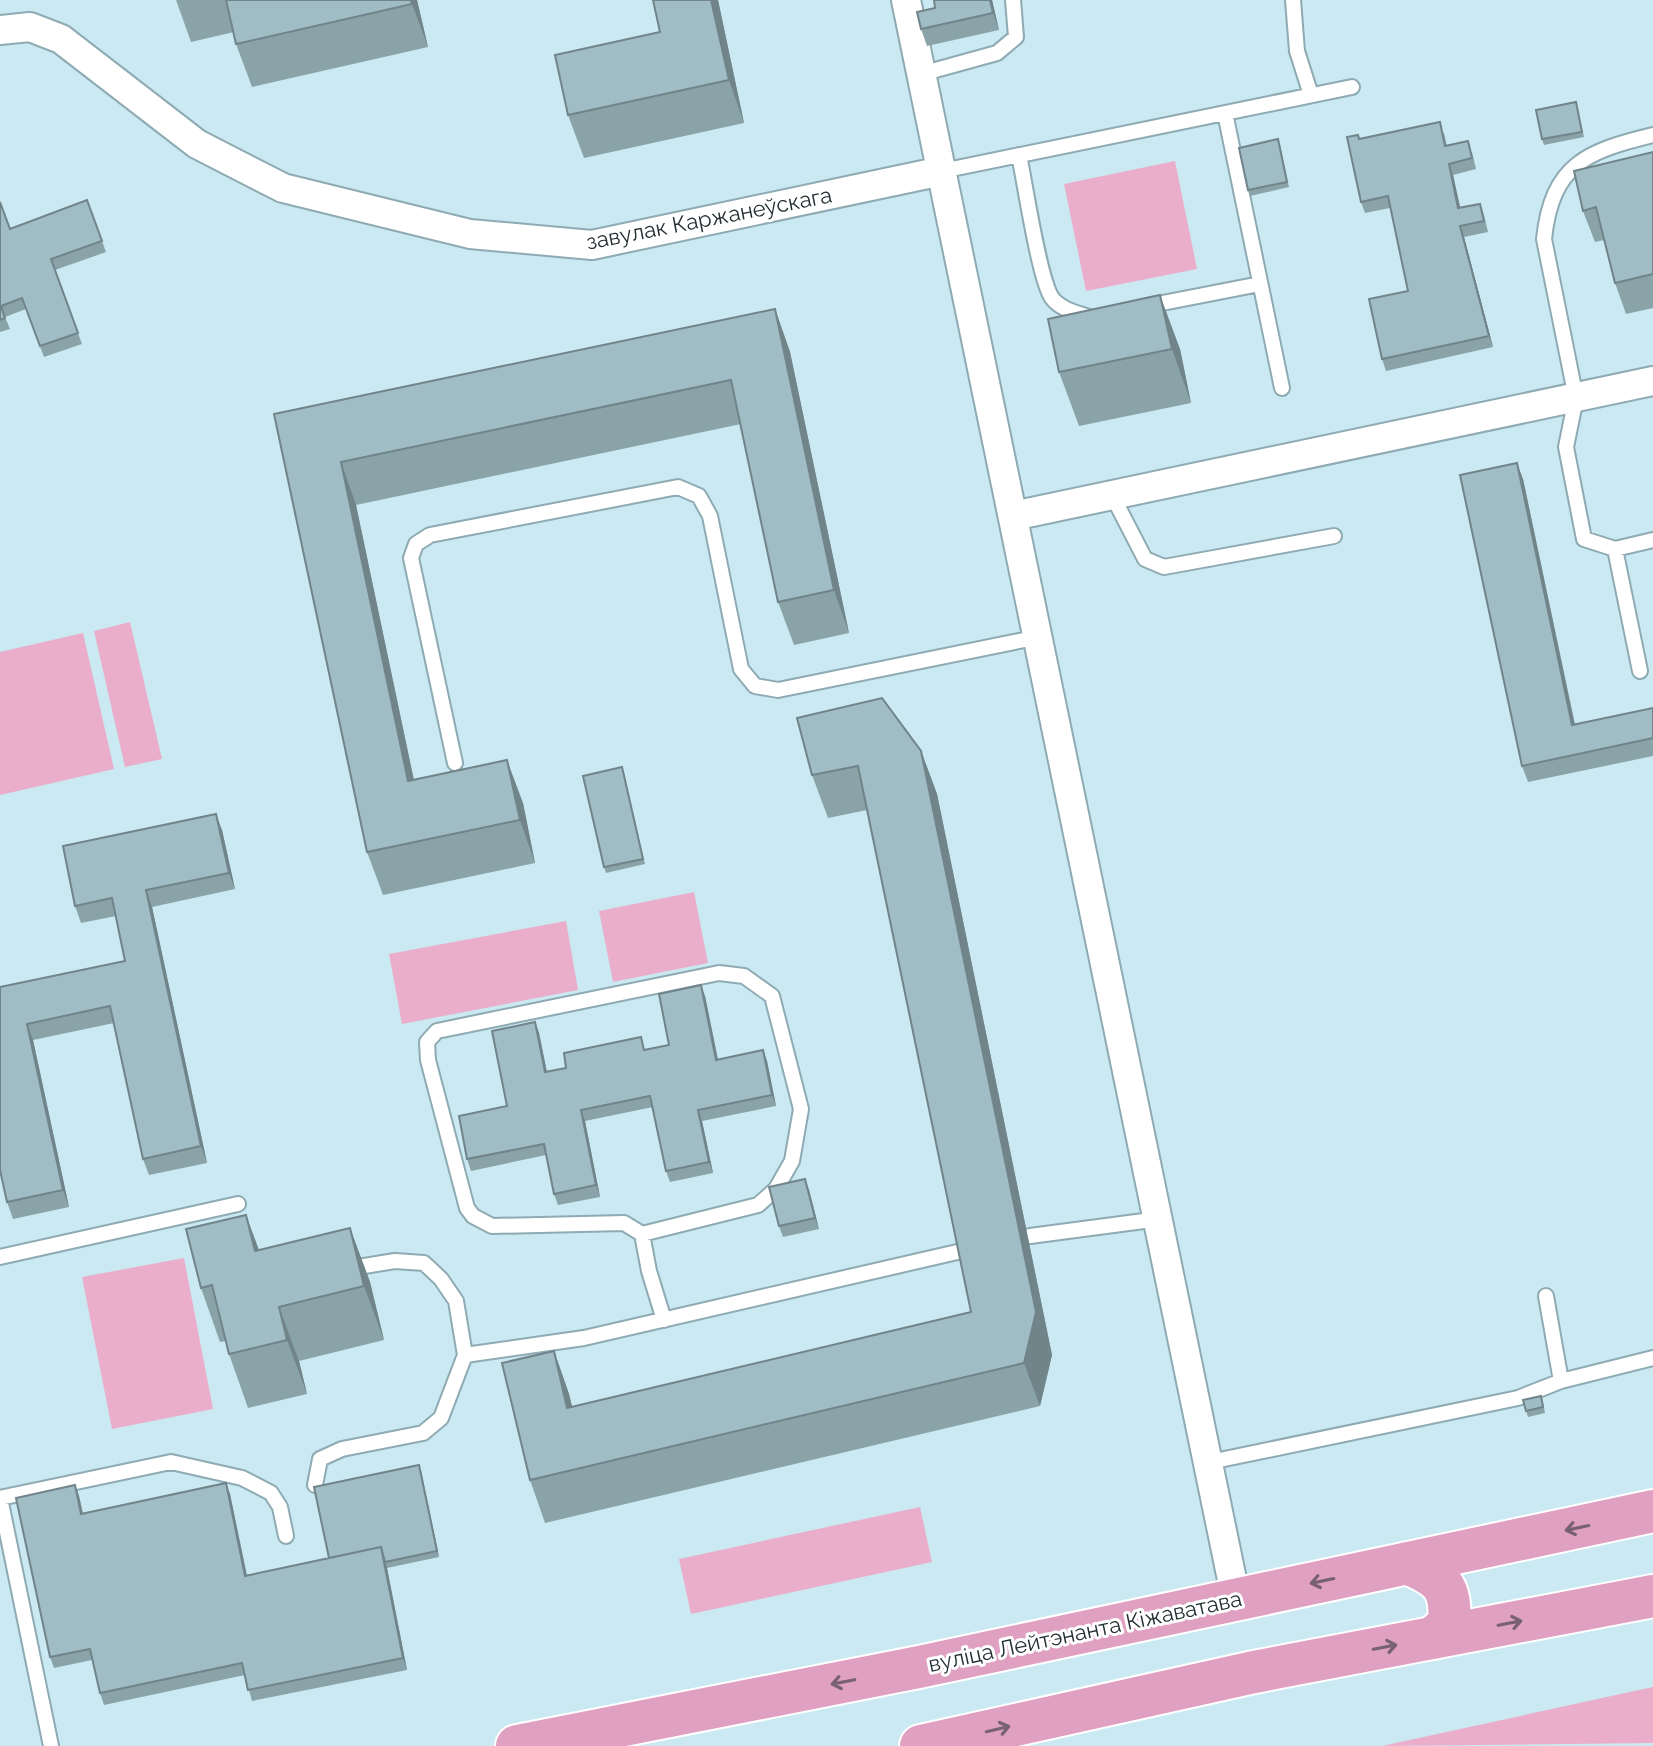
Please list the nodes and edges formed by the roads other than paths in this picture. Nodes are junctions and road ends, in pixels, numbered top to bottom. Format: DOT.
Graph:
graph roads {
  1 [pos="906,0"];
  2 [pos="1013,0"];
  3 [pos="1293,0"];
  4 [pos="0,30"];
  5 [pos="921,74"];
  6 [pos="1352,87"];
  7 [pos="1311,95"];
  8 [pos="1225,113"];
  9 [pos="1653,135"];
  10 [pos="1019,155"];
  11 [pos="942,171"];
  12 [pos="1260,284"];
  13 [pos="1138,308"];
  14 [pos="1107,315"];
  15 [pos="1653,381"];
  16 [pos="1282,388"];
  17 [pos="1576,398"];
  18 [pos="1112,495"];
  19 [pos="1013,516"];
  20 [pos="1334,536"];
  21 [pos="1653,540"];
  22 [pos="1615,549"];
  23 [pos="1039,637"];
  24 [pos="1640,671"];
  25 [pos="455,763"];
  26 [pos="238,1204"];
  27 [pos="1159,1219"];
  28 [pos="642,1234"];
  29 [pos="1030,1236"];
  30 [pos="966,1250"];
  31 [pos="0,1257"];
  32 [pos="337,1271"];
  33 [pos="1546,1296"];
  34 [pos="664,1320"];
  35 [pos="465,1355"];
  36 [pos="1653,1358"];
  37 [pos="1561,1381"];
  38 [pos="1210,1462"];
  39 [pos="315,1485"];
  40 [pos="0,1498"];
  41 [pos="1653,1511"];
  42 [pos="286,1536"];
  43 [pos="1407,1563"];
  44 [pos="1653,1596"];
  45 [pos="1236,1599"];
  46 [pos="1433,1638"];
  47 [pos="629,1735"];
  48 [pos="51,1746"];
  49 [pos="517,1746"];
  50 [pos="921,1746"];
  1 -- 5 [label="street"];
  2 -- 5 [label="lane"];
  3 -- 7 [label="lane"];
  4 -- 11 [label="street, завулак Каржанеўскага"];
  5 -- 11 [label="street"];
  6 -- 7 [label="lane"];
  7 -- 8 [label="lane"];
  8 -- 10 [label="lane"];
  8 -- 12 [label="lane"];
  9 -- 17 [label="lane"];
  10 -- 11 [label="lane"];
  10 -- 14 [label="lane"];
  11 -- 19 [label="street"];
  12 -- 13 [label="lane"];
  12 -- 16 [label="lane"];
  15 -- 17 [label="street"];
  17 -- 18 [label="street"];
  17 -- 22 [label="lane"];
  18 -- 19 [label="street"];
  18 -- 20 [label="lane"];
  19 -- 23 [label="street"];
  21 -- 22 [label="lane"];
  22 -- 24 [label="lane"];
  23 -- 25 [label="lane"];
  23 -- 27 [label="street"];
  26 -- 31 [label="lane"];
  27 -- 29 [label="lane"];
  27 -- 38 [label="street"];
  28 -- 28 [label="lane"];
  28 -- 34 [label="lane"];
  30 -- 34 [label="lane"];
  32 -- 35 [label="lane"];
  33 -- 37 [label="lane"];
  34 -- 35 [label="lane"];
  35 -- 39 [label="lane"];
  36 -- 37 [label="lane"];
  37 -- 38 [label="lane"];
  38 -- 45 [label="street"];
  40 -- 42 [label="lane"];
  40 -- 48 [label="lane"];
  41 -- 43 [label="main road, вуліца Лейтэнанта Кіжаватава, one-way"];
  43 -- 45 [label="main road, вуліца Лейтэнанта Кіжаватава, one-way"];
  43 -- 46 [label="main road"];
  46 -- 44 [label="main road, one-way"];
  45 -- 47 [label="main road, вуліца Лейтэнанта Кіжаватава, one-way"];
  50 -- 46 [label="main road, one-way"];
  47 -- 49 [label="main road, вуліца Лейтэнанта Кіжаватава"];
}
